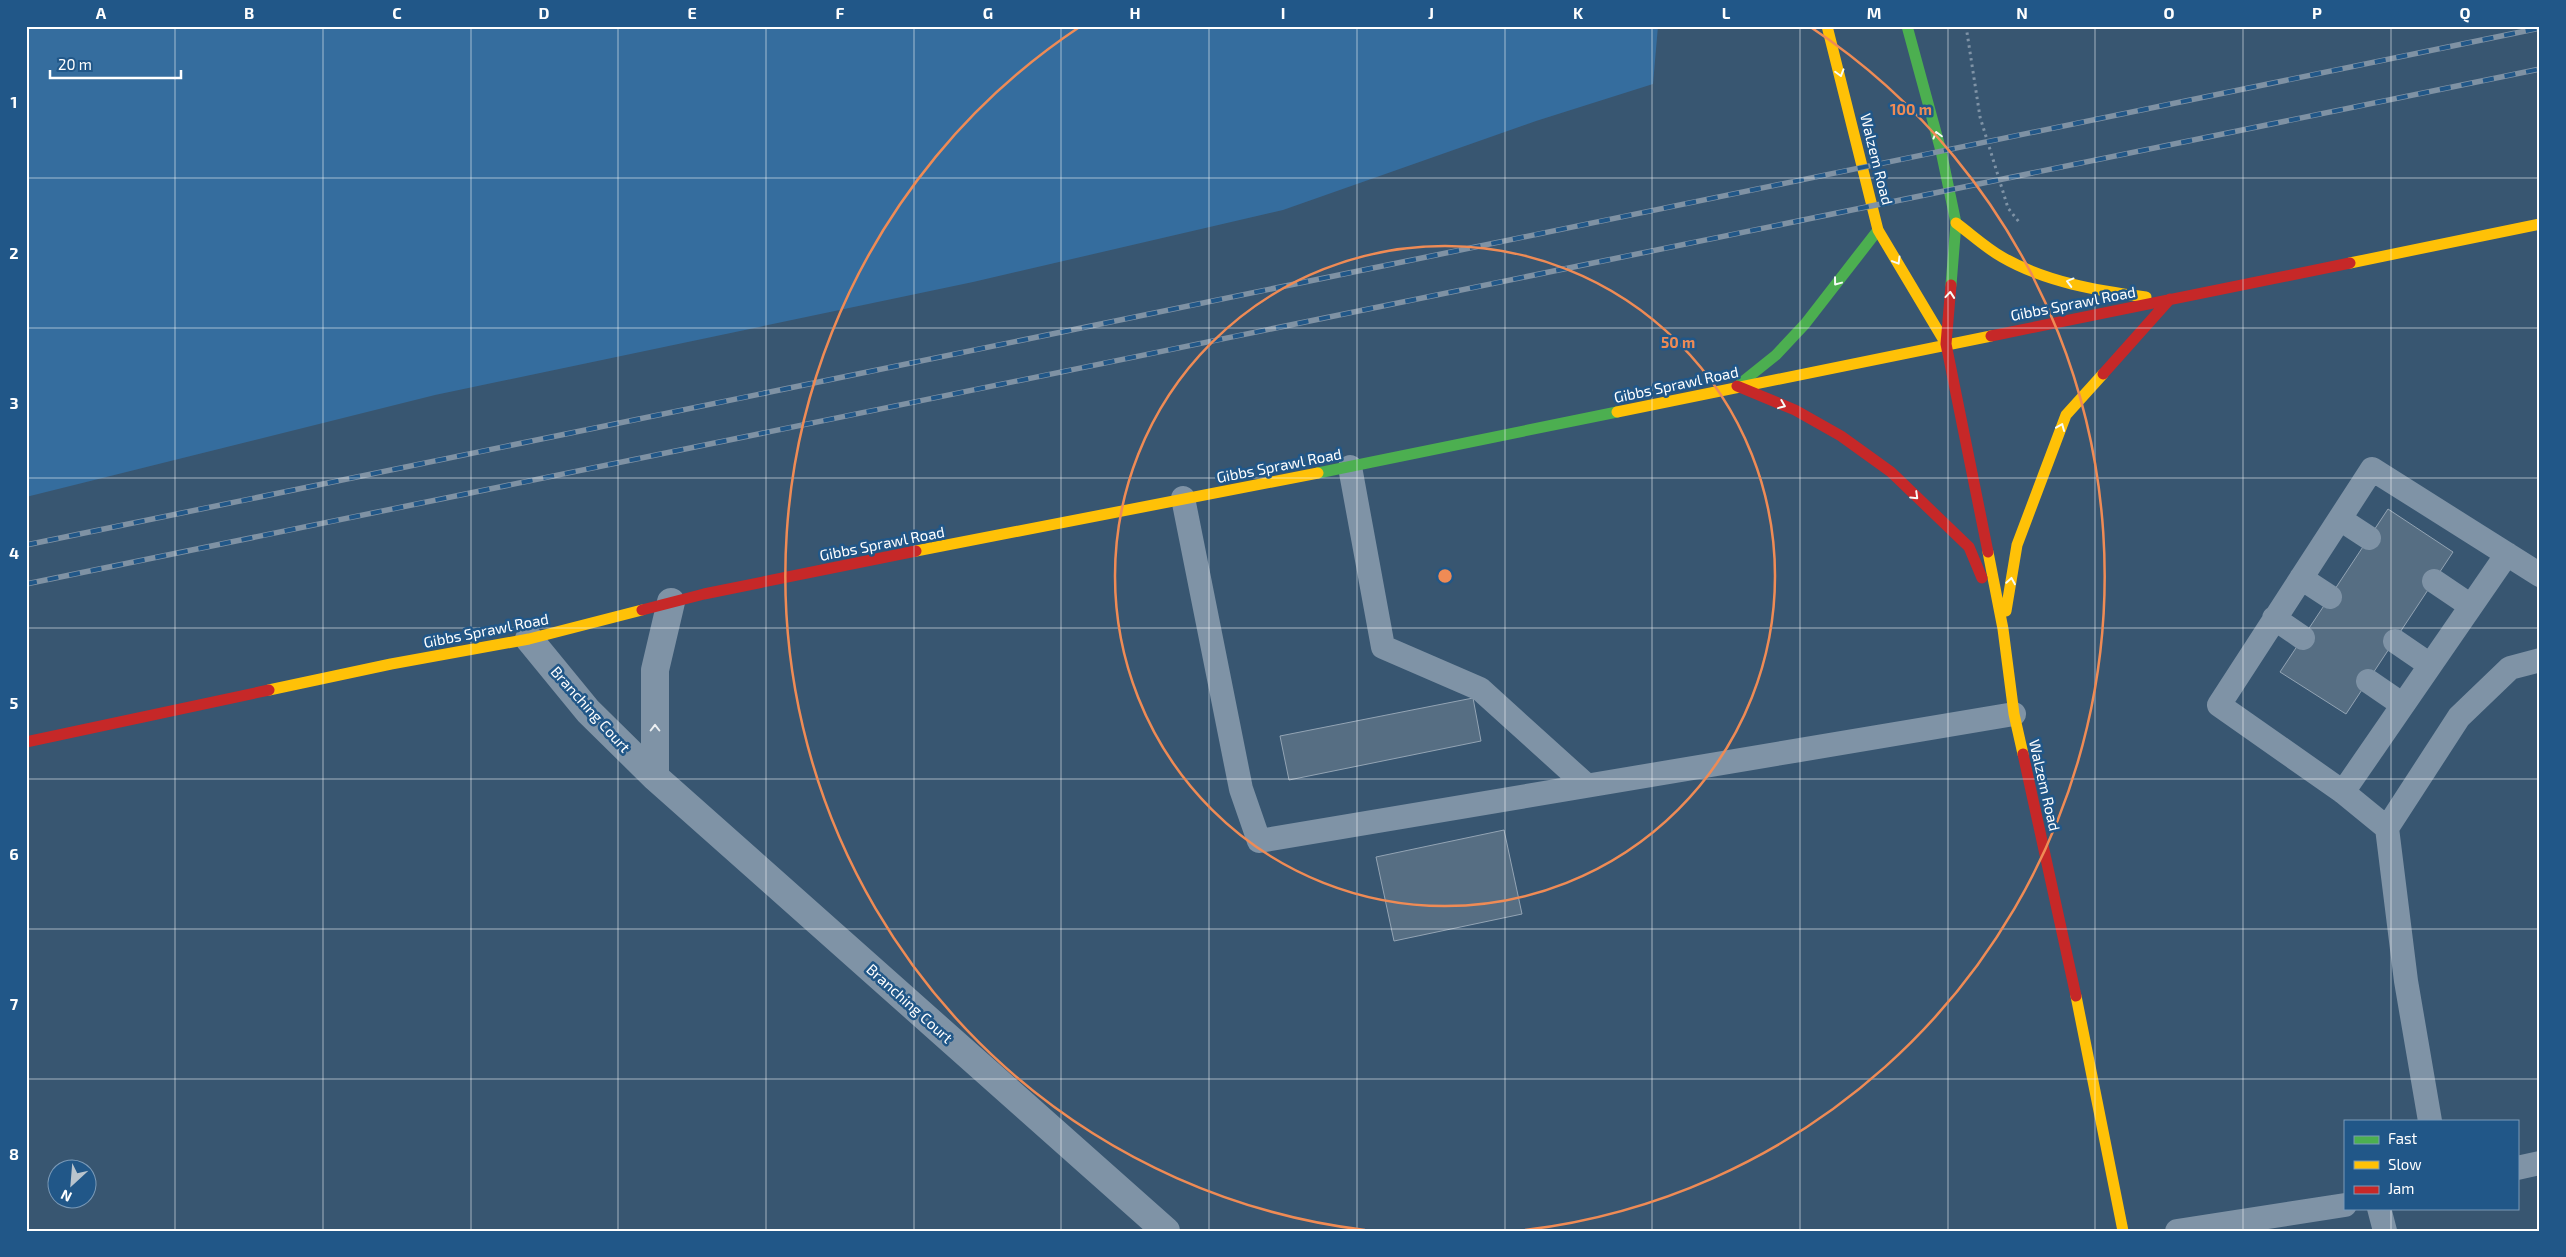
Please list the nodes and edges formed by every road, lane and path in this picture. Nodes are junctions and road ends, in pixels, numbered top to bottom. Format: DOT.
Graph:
graph roads {
  1 [pos="1827,26"];
  2 [pos="1907,26"];
  3 [pos="1966,26"];
  4 [pos="1956,223"];
  5 [pos="2540,224"];
  6 [pos="2025,227"];
  7 [pos="1878,230"];
  8 [pos="2170,299"];
  9 [pos="1946,344"];
  10 [pos="1737,386"];
  11 [pos="1350,467"];
  12 [pos="1183,498"];
  13 [pos="2340,519"];
  14 [pos="2369,538"];
  15 [pos="2507,554"];
  16 [pos="2540,575"];
  17 [pos="2301,578"];
  18 [pos="2434,581"];
  19 [pos="2330,598"];
  20 [pos="671,602"];
  21 [pos="2471,606"];
  22 [pos="2274,618"];
  23 [pos="2003,629"];
  24 [pos="2303,638"];
  25 [pos="529,639"];
  26 [pos="2395,641"];
  27 [pos="2540,660"];
  28 [pos="2430,665"];
  29 [pos="2368,681"];
  30 [pos="2402,705"];
  31 [pos="2014,714"];
  32 [pos="26,742"];
  33 [pos="654,777"];
  34 [pos="1586,784"];
  35 [pos="2343,792"];
  36 [pos="2387,828"];
  37 [pos="2430,1120"];
  38 [pos="2540,1163"];
  39 [pos="2518,1168"];
  40 [pos="2344,1205"];
  41 [pos="2380,1210"];
  42 [pos="1166,1231"];
  43 [pos="2123,1231"];
  44 [pos="2177,1231"];
  45 [pos="2385,1231"];
  1 -- 7 [label="main road, Walzem Road, one-way"];
  4 -- 2 [label="main road, Walzem Road, one-way"];
  3 -- 6 [label="path"];
  8 -- 4 [label="main road, one-way"];
  9 -- 4 [label="main road, Walzem Road, one-way"];
  5 -- 8 [label="main road, Gibbs Sprawl Road"];
  7 -- 9 [label="main road, Walzem Road, one-way"];
  7 -- 10 [label="main road, one-way"];
  8 -- 9 [label="main road, Gibbs Sprawl Road"];
  23 -- 8 [label="main road, one-way"];
  9 -- 10 [label="main road, Gibbs Sprawl Road"];
  9 -- 23 [label="main road, Walzem Road"];
  10 -- 11 [label="main road, Gibbs Sprawl Road"];
  10 -- 23 [label="main road, one-way"];
  11 -- 12 [label="main road, Gibbs Sprawl Road"];
  11 -- 34 [label="lane"];
  12 -- 20 [label="main road, Gibbs Sprawl Road"];
  12 -- 34 [label="lane"];
  13 -- 14 [label="lane"];
  13 -- 15 [label="lane"];
  13 -- 17 [label="lane"];
  15 -- 16 [label="lane"];
  15 -- 21 [label="lane"];
  17 -- 19 [label="lane"];
  17 -- 22 [label="lane"];
  18 -- 21 [label="lane"];
  20 -- 25 [label="main road, Gibbs Sprawl Road"];
  33 -- 20 [label="street, Branching Court, one-way"];
  21 -- 28 [label="lane"];
  22 -- 24 [label="lane"];
  22 -- 35 [label="lane"];
  23 -- 31 [label="main road, Walzem Road"];
  25 -- 32 [label="main road, Gibbs Sprawl Road"];
  25 -- 33 [label="street, Branching Court"];
  26 -- 28 [label="lane"];
  27 -- 36 [label="lane"];
  28 -- 30 [label="lane"];
  29 -- 30 [label="lane"];
  30 -- 35 [label="lane"];
  31 -- 34 [label="lane"];
  31 -- 43 [label="main road, Walzem Road"];
  33 -- 42 [label="street, Branching Court"];
  35 -- 36 [label="lane"];
  36 -- 37 [label="lane"];
  38 -- 39 [label="lane"];
  40 -- 44 [label="lane"];
  41 -- 45 [label="lane"];
}
